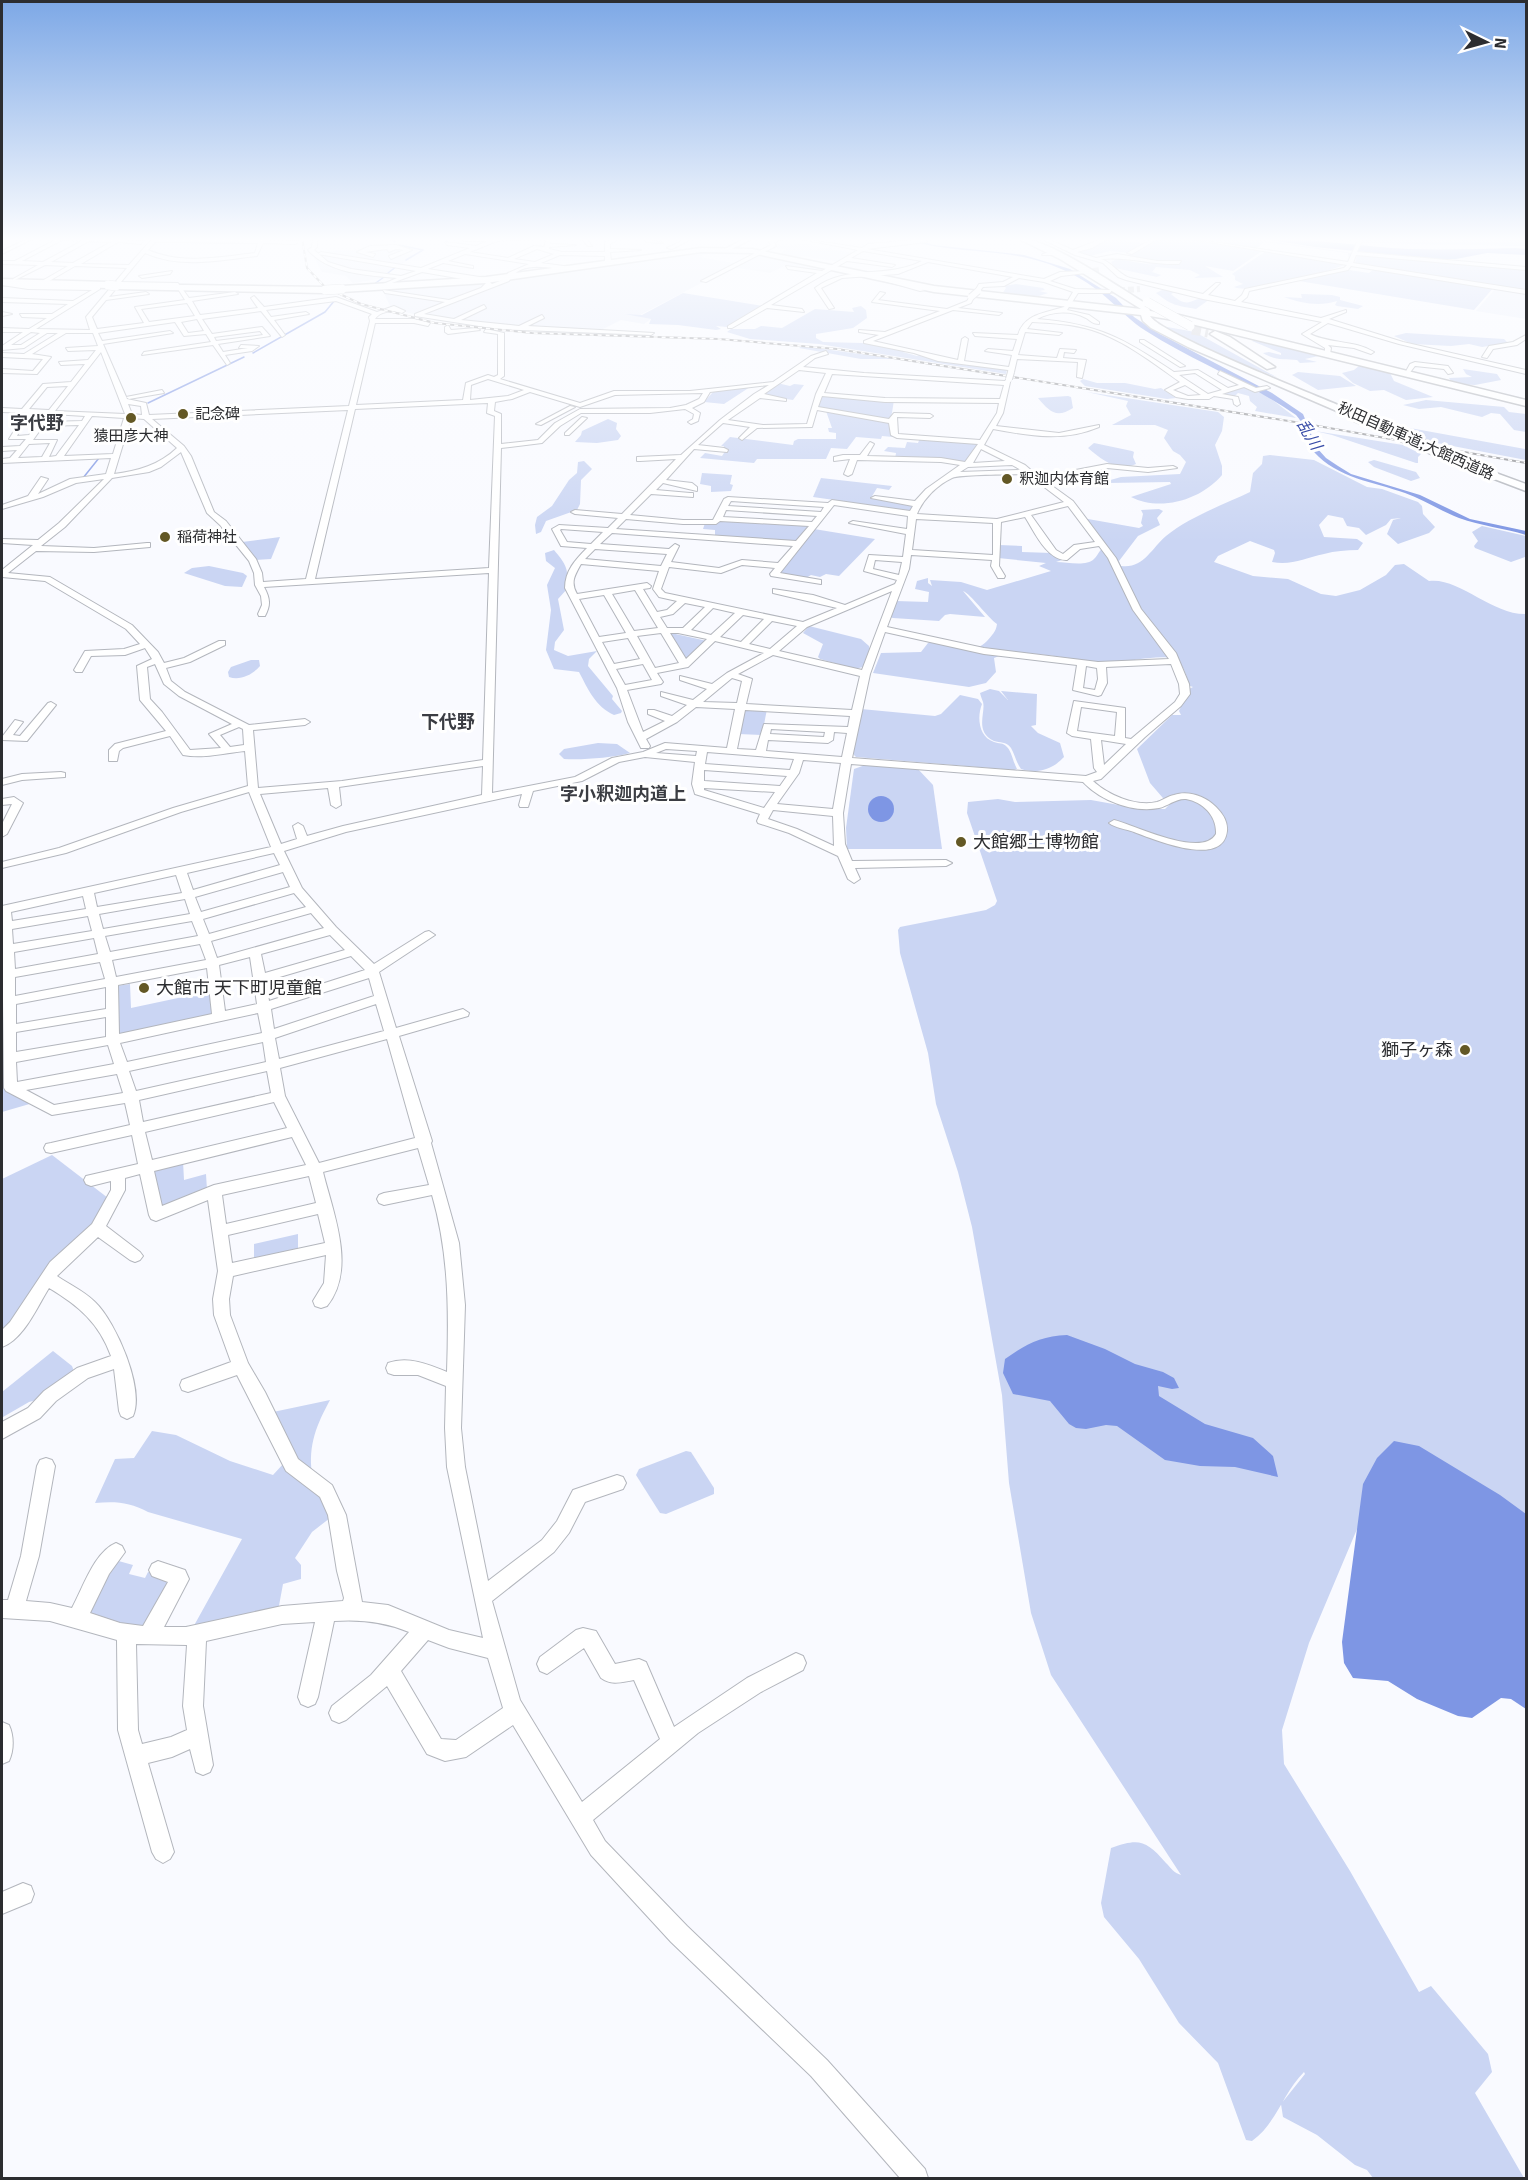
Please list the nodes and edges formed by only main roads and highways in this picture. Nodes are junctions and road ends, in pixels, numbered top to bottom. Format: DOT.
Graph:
graph roads {
  1 [pos="1181,340"];
  2 [pos="1212,340"];
  3 [pos="1228,340"];
  4 [pos="1270,340"];
  5 [pos="1527,403"];
  6 [pos="1353,415"];
  7 [pos="1527,488"];
  1 -- 6 [label="highway"];
  2 -- 6 [label="highway, 秋田自動車道;大館西道路"];
  3 -- 6 [label="highway"];
  4 -- 5 [label="highway"];
  6 -- 7 [label="highway, 秋田自動車道;大館西道路, bridge"];
}
